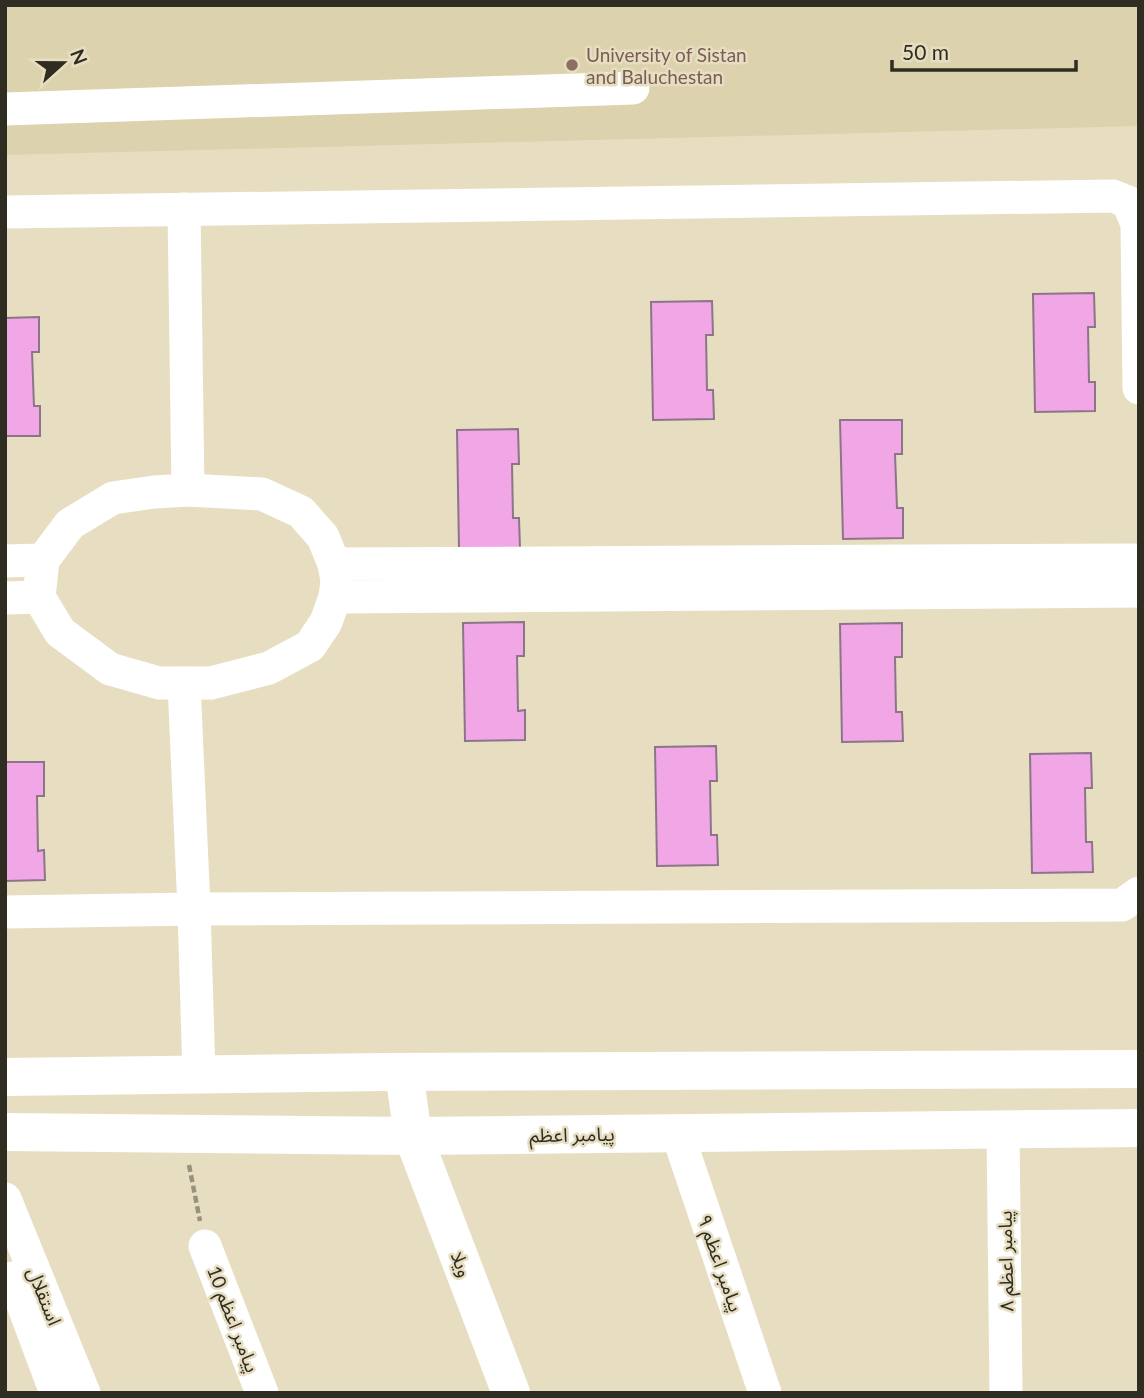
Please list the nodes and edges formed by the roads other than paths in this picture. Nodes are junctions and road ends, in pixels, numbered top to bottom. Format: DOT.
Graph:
graph roads {
  1 [pos="634,88"];
  2 [pos="5,109"];
  3 [pos="184,209"];
  4 [pos="5,212"];
  5 [pos="1139,388"];
  6 [pos="188,490"];
  7 [pos="43,560"];
  8 [pos="1139,560"];
  9 [pos="5,561"];
  10 [pos="334,564"];
  11 [pos="1139,591"];
  12 [pos="5,597"];
  13 [pos="40,597"];
  14 [pos="335,597"];
  15 [pos="184,683"];
  16 [pos="1139,893"];
  17 [pos="194,909"];
  18 [pos="5,912"];
  19 [pos="1139,1069"];
  20 [pos="404,1072"];
  21 [pos="199,1075"];
  22 [pos="5,1077"];
  23 [pos="1139,1129"];
  24 [pos="1003,1130"];
  25 [pos="5,1132"];
  26 [pos="677,1132"];
  27 [pos="413,1136"];
  28 [pos="5,1199"];
  29 [pos="205,1246"];
  30 [pos="5,1256"];
  31 [pos="57,1393"];
  32 [pos="84,1393"];
  33 [pos="262,1393"];
  34 [pos="511,1393"];
  35 [pos="765,1393"];
  36 [pos="1006,1393"];
  1 -- 2 [label="street"];
  3 -- 4 [label="street"];
  3 -- 5 [label="street"];
  3 -- 6 [label="street"];
  6 -- 7 [label="street"];
  6 -- 10 [label="street"];
  7 -- 9 [label="street"];
  7 -- 13 [label="street"];
  8 -- 10 [label="street"];
  10 -- 14 [label="street"];
  11 -- 14 [label="street"];
  12 -- 13 [label="street"];
  13 -- 15 [label="street"];
  14 -- 15 [label="street"];
  15 -- 17 [label="street"];
  16 -- 17 [label="street"];
  17 -- 18 [label="street"];
  17 -- 21 [label="street"];
  19 -- 20 [label="main road"];
  20 -- 21 [label="main road"];
  20 -- 27 [label="main road, ویلا"];
  21 -- 22 [label="main road"];
  23 -- 24 [label="main road, پیامبر اعظم"];
  24 -- 26 [label="main road, پیامبر اعظم"];
  24 -- 36 [label="street, پیامبر اعظم ۸"];
  25 -- 27 [label="main road, پیامبر اعظم"];
  26 -- 27 [label="main road, پیامبر اعظم"];
  26 -- 35 [label="street, پیامبر اعظم ۹"];
  27 -- 34 [label="main road, ویلا"];
  28 -- 32 [label="street, استقلال"];
  29 -- 33 [label="street, پیامبر اعظم 10"];
  30 -- 31 [label="street"];
}
